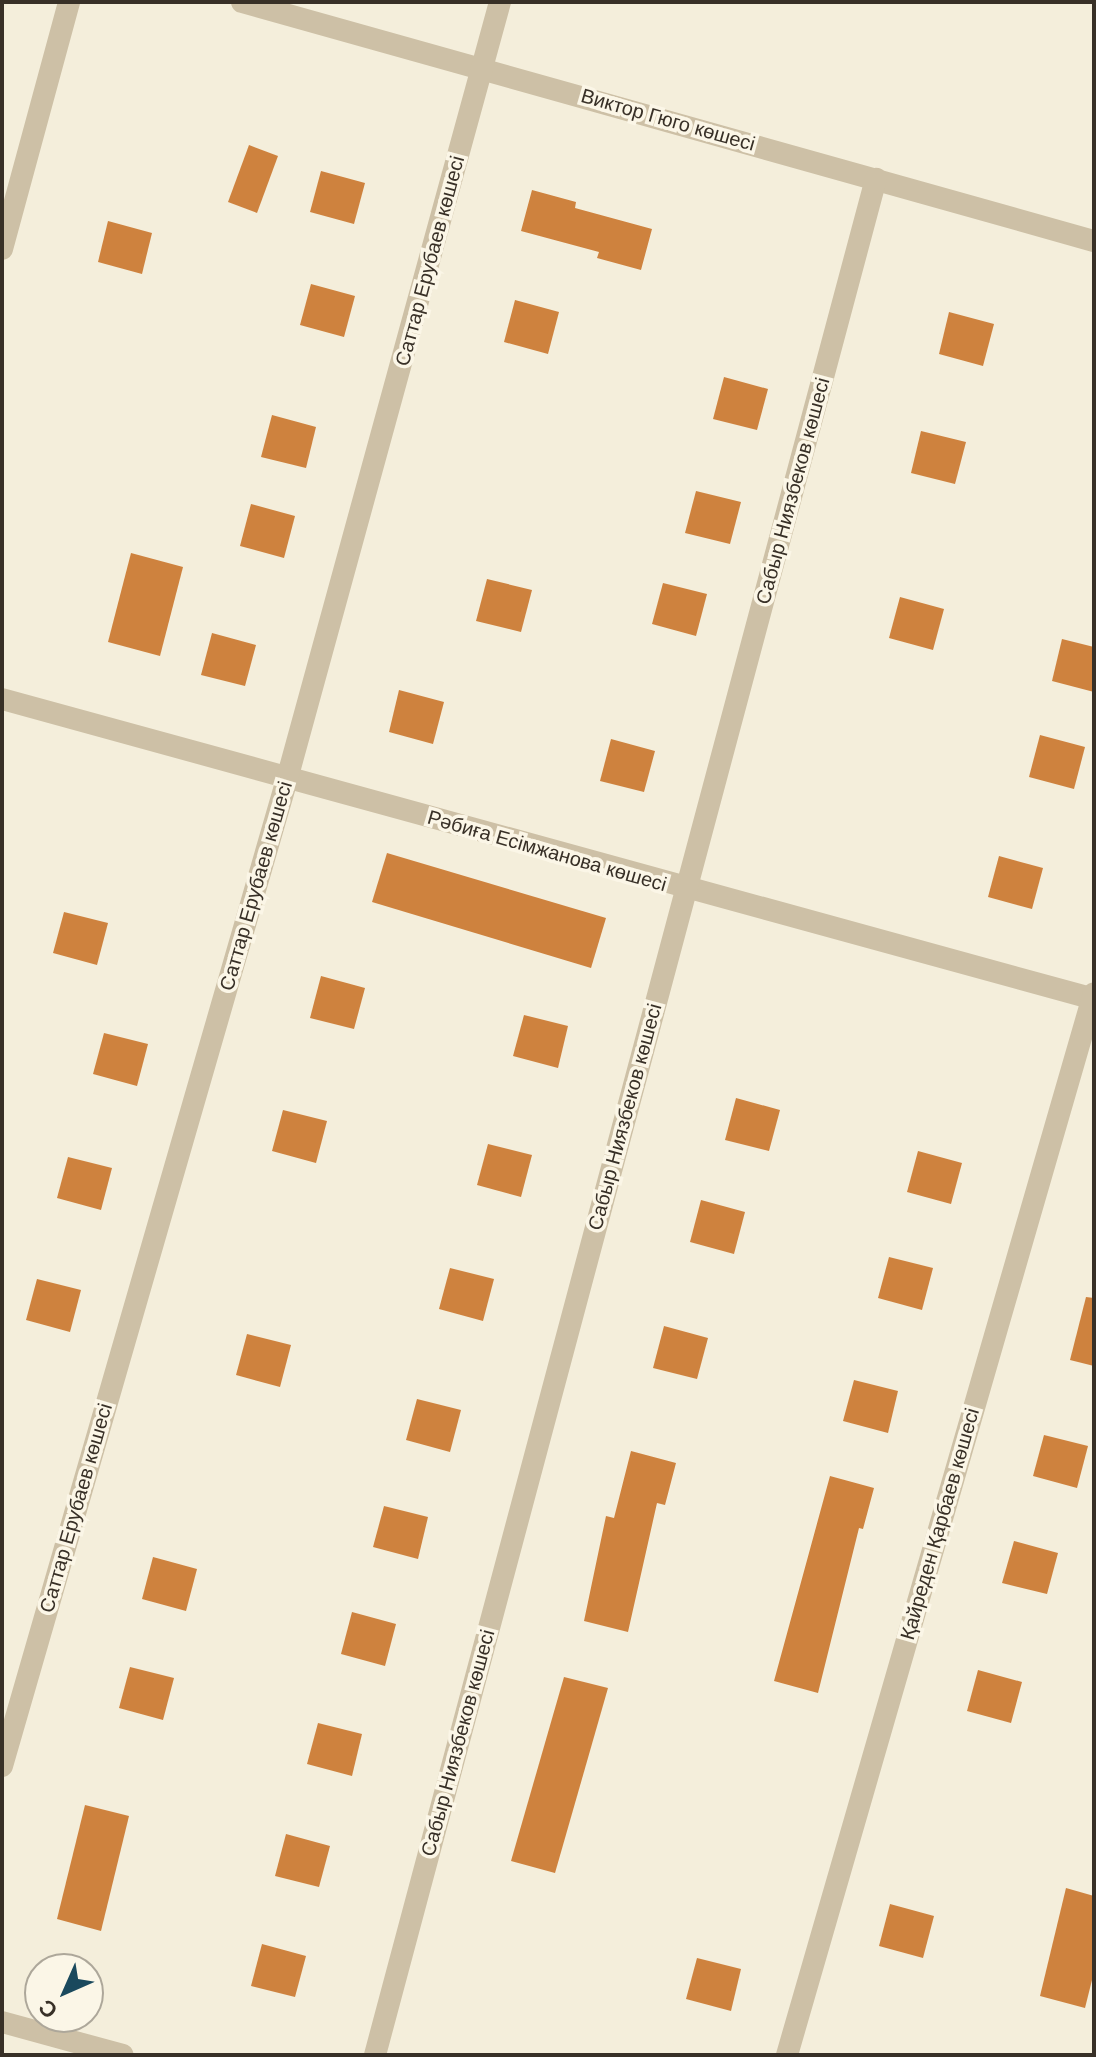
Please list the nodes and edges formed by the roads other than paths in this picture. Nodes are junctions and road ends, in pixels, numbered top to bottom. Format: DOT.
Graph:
graph roads {
  1 [pos="69,2"];
  2 [pos="242,2"];
  3 [pos="500,2"];
  4 [pos="483,68"];
  5 [pos="876,179"];
  6 [pos="1094,241"];
  7 [pos="2,249"];
  8 [pos="2,699"];
  9 [pos="287,779"];
  10 [pos="686,890"];
  11 [pos="1093,997"];
  12 [pos="2,1766"];
  13 [pos="2,2022"];
  14 [pos="123,2055"];
  15 [pos="375,2055"];
  16 [pos="787,2055"];
  1 -- 7 [label="street"];
  2 -- 4 [label="street, Виктор Гюго көшесі"];
  3 -- 4 [label="street, Саттар Ерубаев көшесі"];
  4 -- 5 [label="street, Виктор Гюго көшесі"];
  4 -- 9 [label="street, Саттар Ерубаев көшесі"];
  5 -- 6 [label="street, Виктор Гюго көшесі"];
  5 -- 10 [label="street, Сабыр Ниязбеков көшесі"];
  8 -- 9 [label="street, Рәбиға Есімжанова көшесі"];
  9 -- 10 [label="street, Рәбиға Есімжанова көшесі"];
  9 -- 12 [label="street, Саттар Ерубаев көшесі"];
  10 -- 11 [label="street, Рәбиға Есімжанова көшесі"];
  10 -- 15 [label="street, Сабыр Ниязбеков көшесі"];
  11 -- 16 [label="street, Қайреден Қарбаев көшесі"];
  13 -- 14 [label="street"];
}
